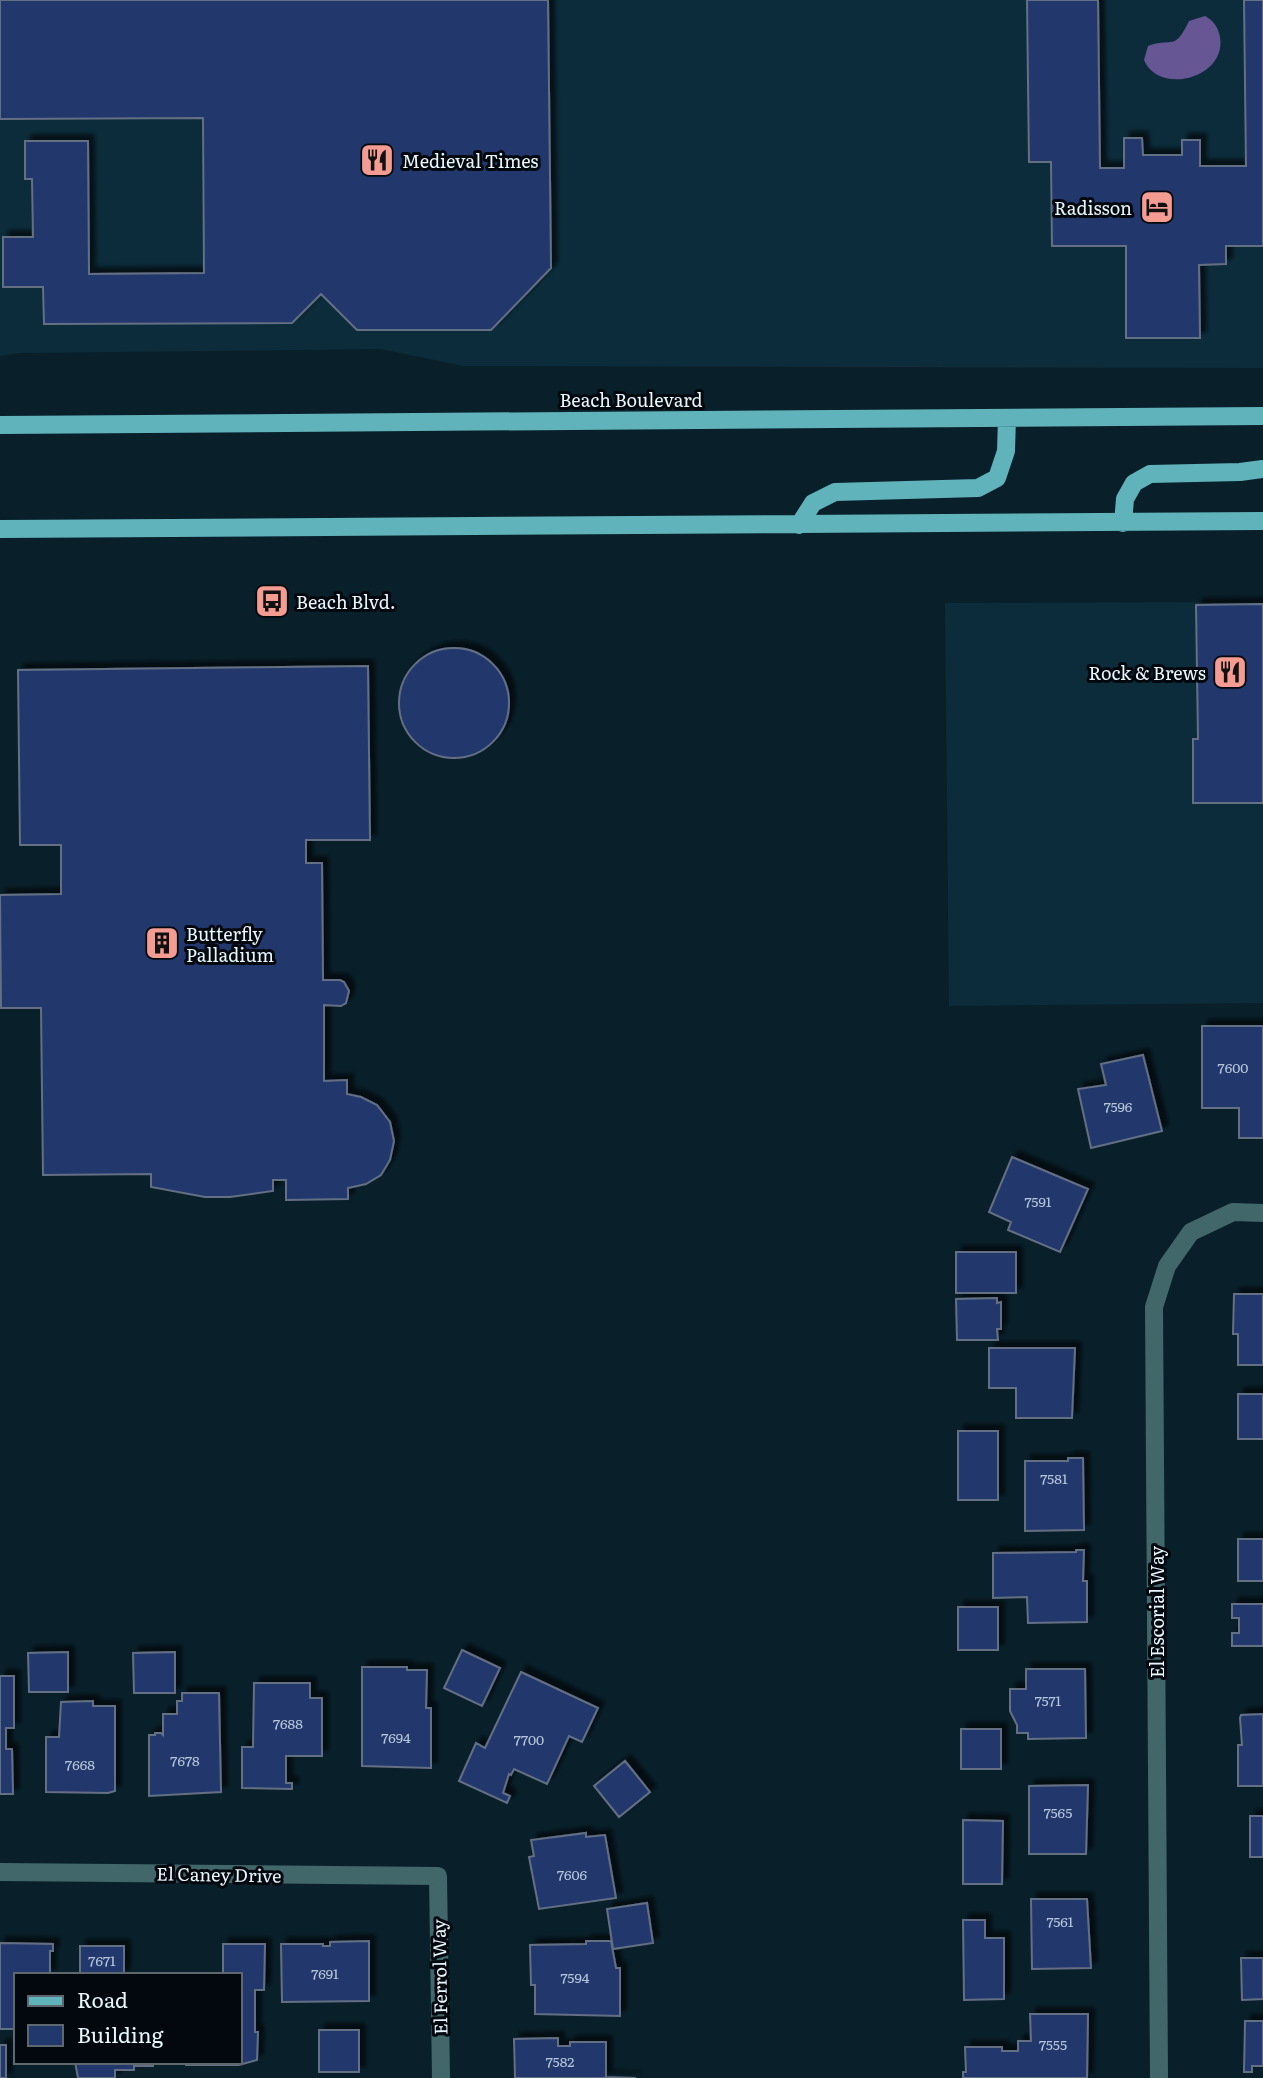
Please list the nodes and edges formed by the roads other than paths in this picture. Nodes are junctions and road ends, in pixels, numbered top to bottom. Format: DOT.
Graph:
graph roads {
  1 [pos="1263,416"];
  2 [pos="1007,418"];
  3 [pos="0,425"];
  4 [pos="1263,469"];
  5 [pos="1263,521"];
  6 [pos="1123,523"];
  7 [pos="799,525"];
  8 [pos="0,529"];
  9 [pos="1263,1213"];
  10 [pos="0,1872"];
  11 [pos="438,1876"];
  12 [pos="440,2078"];
  13 [pos="1159,2078"];
  1 -- 2 [label="main road, Beach Boulevard"];
  2 -- 3 [label="main road, Beach Boulevard"];
  2 -- 7 [label="main road"];
  4 -- 6 [label="main road"];
  5 -- 6 [label="main road"];
  6 -- 7 [label="main road"];
  7 -- 8 [label="main road"];
  9 -- 13 [label="street, El Escorial Way"];
  10 -- 11 [label="street, El Caney Drive"];
  11 -- 12 [label="street, El Ferrol Way"];
}
